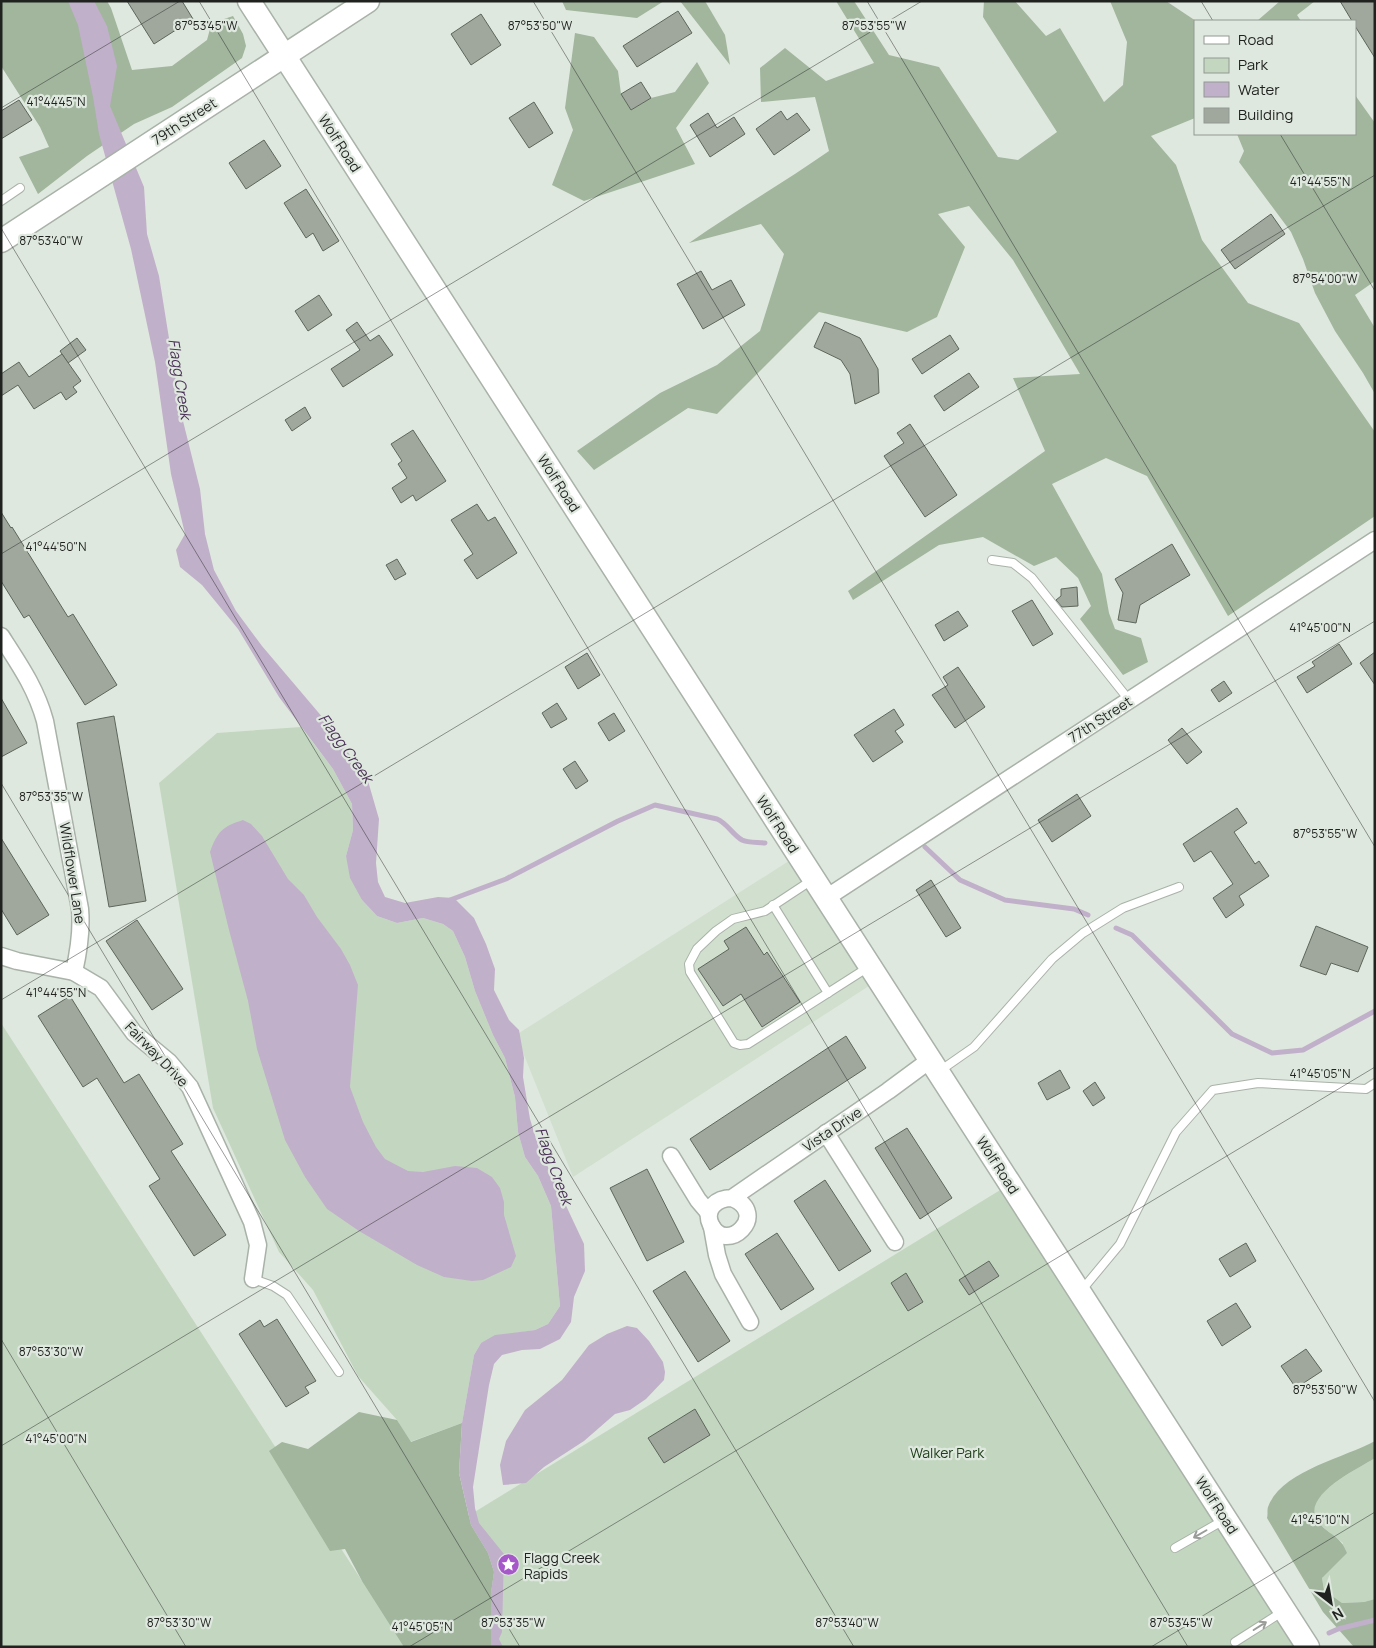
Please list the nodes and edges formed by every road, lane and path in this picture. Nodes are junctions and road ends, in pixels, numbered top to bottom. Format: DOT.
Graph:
graph roads {
  1 [pos="249,1"];
  2 [pos="368,1"];
  3 [pos="284,56"];
  4 [pos="20,188"];
  5 [pos="1,200"];
  6 [pos="1,241"];
  7 [pos="1375,540"];
  8 [pos="992,560"];
  9 [pos="1,636"];
  10 [pos="1129,700"];
  11 [pos="814,879"];
  12 [pos="1178,887"];
  13 [pos="826,898"];
  14 [pos="773,905"];
  15 [pos="1,956"];
  16 [pos="870,966"];
  17 [pos="74,972"];
  18 [pos="828,993"];
  19 [pos="934,1066"];
  20 [pos="1375,1083"];
  21 [pos="826,1133"];
  22 [pos="670,1156"];
  23 [pos="732,1198"];
  24 [pos="711,1220"];
  25 [pos="895,1242"];
  26 [pos="253,1279"];
  27 [pos="1080,1293"];
  28 [pos="750,1322"];
  29 [pos="339,1372"];
  30 [pos="1226,1519"];
  31 [pos="1175,1548"];
  32 [pos="1284,1611"];
  33 [pos="1235,1642"];
  34 [pos="1308,1647"];
  1 -- 3 [label="street, Wolf Road"];
  2 -- 3 [label="street, 79th Street"];
  3 -- 6 [label="street, 79th Street"];
  3 -- 11 [label="street, Wolf Road"];
  4 -- 5 [label="lane"];
  7 -- 10 [label="street, 77th Street"];
  8 -- 10 [label="lane"];
  9 -- 17 [label="street, Wildflower Lane"];
  10 -- 13 [label="street, 77th Street"];
  11 -- 13 [label="street, Wolf Road"];
  11 -- 14 [label="lane"];
  12 -- 19 [label="lane"];
  13 -- 16 [label="street, Wolf Road"];
  14 -- 18 [label="lane"];
  14 -- 18 [label="lane"];
  15 -- 17 [label="street, Fairway Drive"];
  16 -- 18 [label="lane"];
  16 -- 19 [label="street, Wolf Road"];
  17 -- 26 [label="street, Fairway Drive"];
  19 -- 21 [label="street, Vista Drive"];
  19 -- 27 [label="street, Wolf Road"];
  20 -- 27 [label="lane"];
  21 -- 23 [label="street, Vista Drive"];
  21 -- 25 [label="street"];
  22 -- 24 [label="street"];
  23 -- 24 [label="street, Vista Drive"];
  23 -- 24 [label="street"];
  24 -- 28 [label="street"];
  26 -- 29 [label="lane"];
  27 -- 30 [label="street, Wolf Road"];
  30 -- 31 [label="lane, one-way"];
  30 -- 32 [label="street, Wolf Road"];
  33 -- 32 [label="lane, one-way"];
  32 -- 34 [label="street, Wolf Road"];
}
